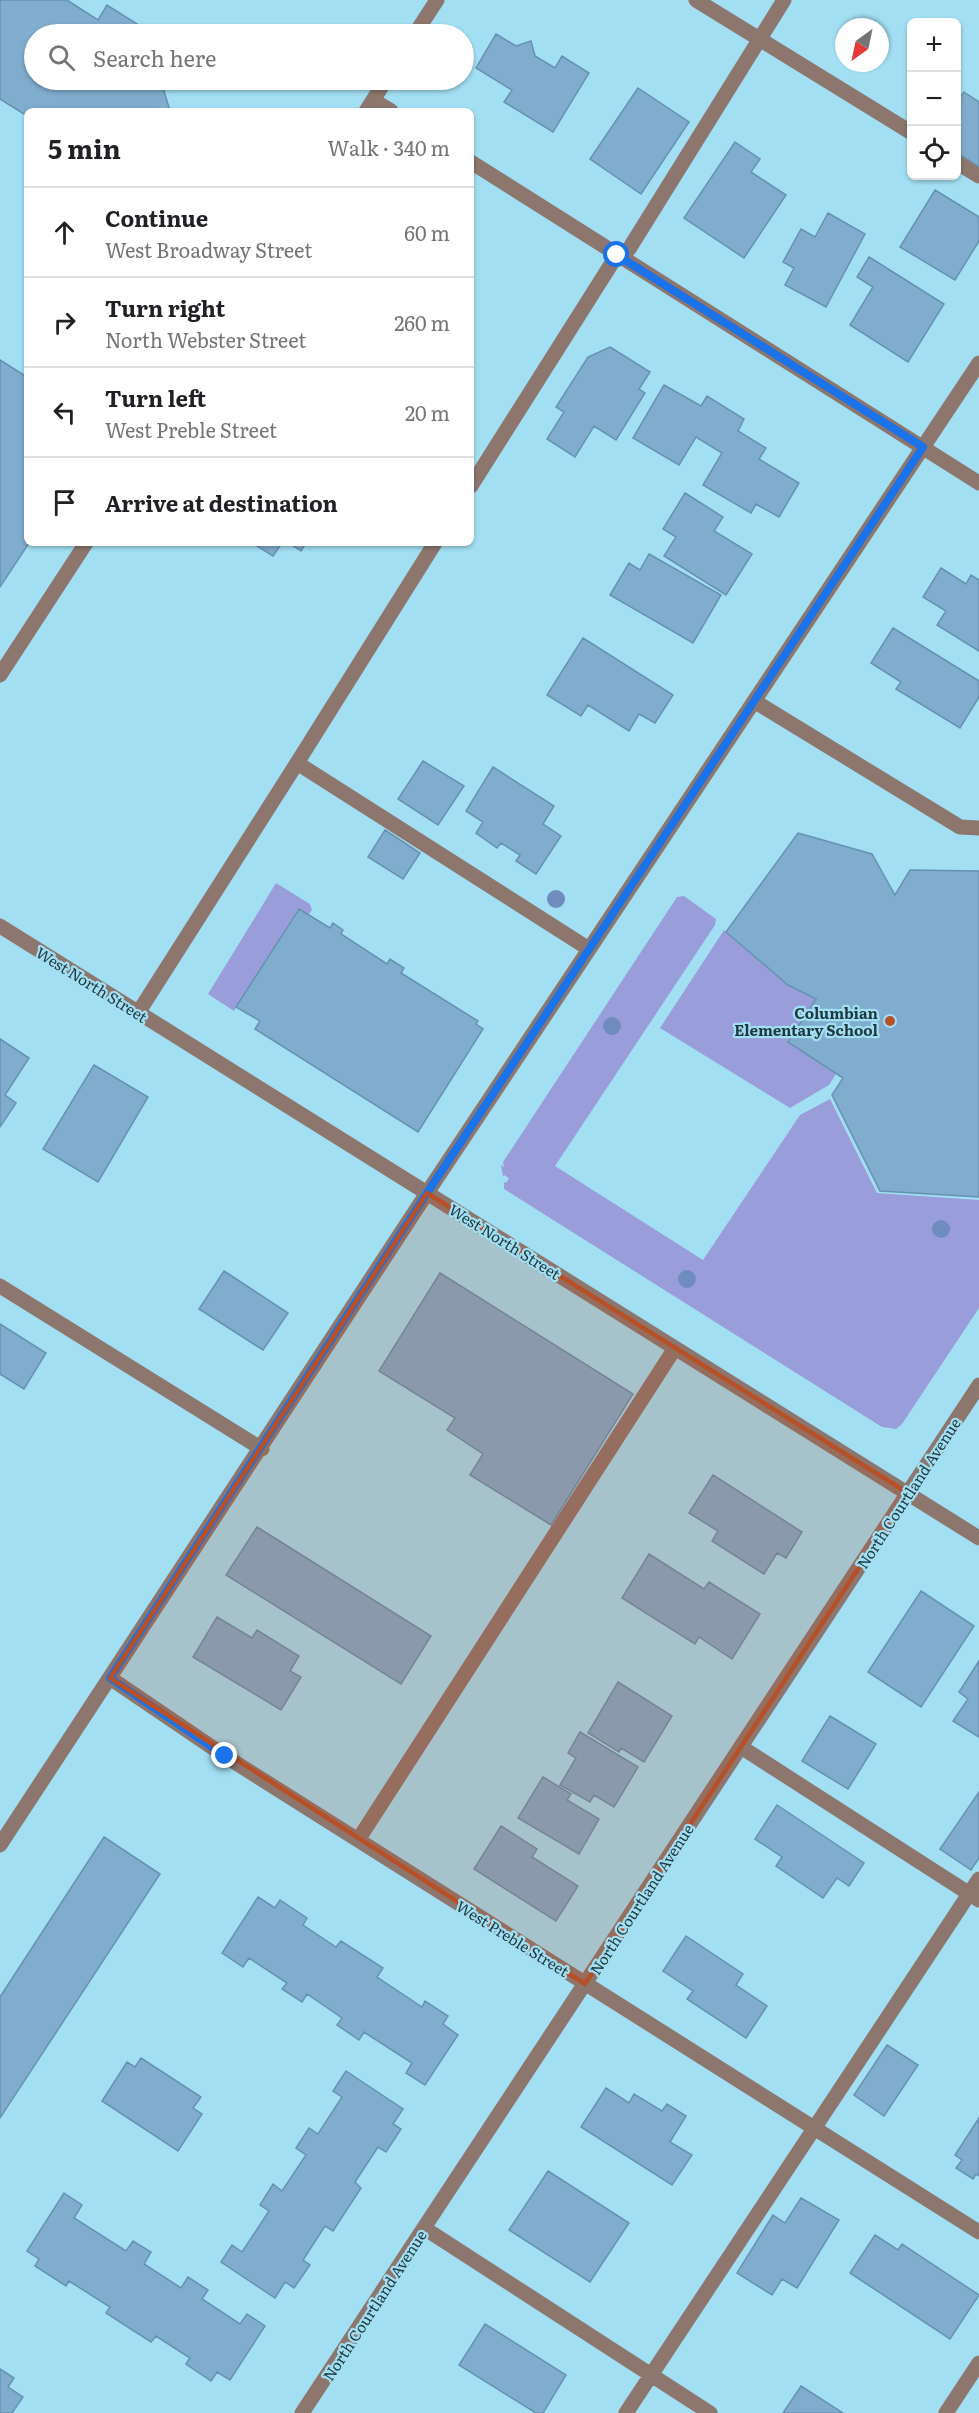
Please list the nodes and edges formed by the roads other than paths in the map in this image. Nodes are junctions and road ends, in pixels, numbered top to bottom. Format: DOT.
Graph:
graph roads {
  1 [pos="437,0"];
  2 [pos="696,0"];
  3 [pos="784,0"];
  4 [pos="421,24"];
  5 [pos="759,40"];
  6 [pos="380,90"];
  7 [pos="370,105"];
  8 [pos="907,130"];
  9 [pos="474,164"];
  10 [pos="961,165"];
  11 [pos="979,176"];
  12 [pos="617,255"];
  13 [pos="979,363"];
  14 [pos="923,447"];
  15 [pos="474,481"];
  16 [pos="979,483"];
  17 [pos="84,546"];
  18 [pos="433,546"];
  19 [pos="0,675"];
  20 [pos="754,701"];
  21 [pos="297,762"];
  22 [pos="979,828"];
  23 [pos="0,926"];
  24 [pos="589,949"];
  25 [pos="138,1013"];
  26 [pos="427,1193"];
  27 [pos="0,1286"];
  28 [pos="675,1348"];
  29 [pos="979,1385"];
  30 [pos="262,1449"];
  31 [pos="908,1492"];
  32 [pos="979,1538"];
  33 [pos="110,1678"];
  34 [pos="741,1747"];
  35 [pos="358,1840"];
  36 [pos="0,1845"];
  37 [pos="979,1879"];
  38 [pos="974,1897"];
  39 [pos="585,1984"];
  40 [pos="814,2129"];
  41 [pos="424,2228"];
  42 [pos="979,2232"];
  43 [pos="979,2363"];
  44 [pos="651,2375"];
  45 [pos="302,2413"];
  46 [pos="626,2413"];
  47 [pos="710,2413"];
  48 [pos="946,2413"];
  1 -- 4 [label="street"];
  2 -- 5 [label="street"];
  3 -- 5 [label="street"];
  5 -- 8 [label="street"];
  5 -- 12 [label="street"];
  6 -- 7 [label="street"];
  9 -- 12 [label="street"];
  10 -- 11 [label="street"];
  12 -- 14 [label="street"];
  12 -- 15 [label="street"];
  13 -- 14 [label="street"];
  14 -- 16 [label="street"];
  14 -- 20 [label="street"];
  17 -- 19 [label="street"];
  18 -- 21 [label="street"];
  20 -- 22 [label="street"];
  20 -- 24 [label="street"];
  21 -- 24 [label="street"];
  21 -- 25 [label="street"];
  23 -- 25 [label="street, West North Street"];
  24 -- 26 [label="street"];
  25 -- 26 [label="street, West North Street"];
  26 -- 28 [label="street, West North Street"];
  26 -- 30 [label="street"];
  27 -- 30 [label="street"];
  28 -- 31 [label="street, West North Street"];
  28 -- 35 [label="street"];
  29 -- 31 [label="street, North Courtland Avenue"];
  30 -- 33 [label="street"];
  31 -- 32 [label="street, West North Street"];
  31 -- 34 [label="street, North Courtland Avenue"];
  33 -- 35 [label="street, West Preble Street"];
  33 -- 36 [label="street"];
  34 -- 38 [label="street"];
  34 -- 39 [label="street, North Courtland Avenue"];
  35 -- 39 [label="street, West Preble Street"];
  37 -- 38 [label="street"];
  38 -- 40 [label="street"];
  39 -- 40 [label="street, West Preble Street"];
  39 -- 41 [label="street, North Courtland Avenue"];
  40 -- 42 [label="street, West Preble Street"];
  40 -- 44 [label="street"];
  41 -- 44 [label="street"];
  41 -- 45 [label="street, North Courtland Avenue"];
  43 -- 48 [label="street"];
  44 -- 46 [label="street"];
  44 -- 47 [label="street"];
}
